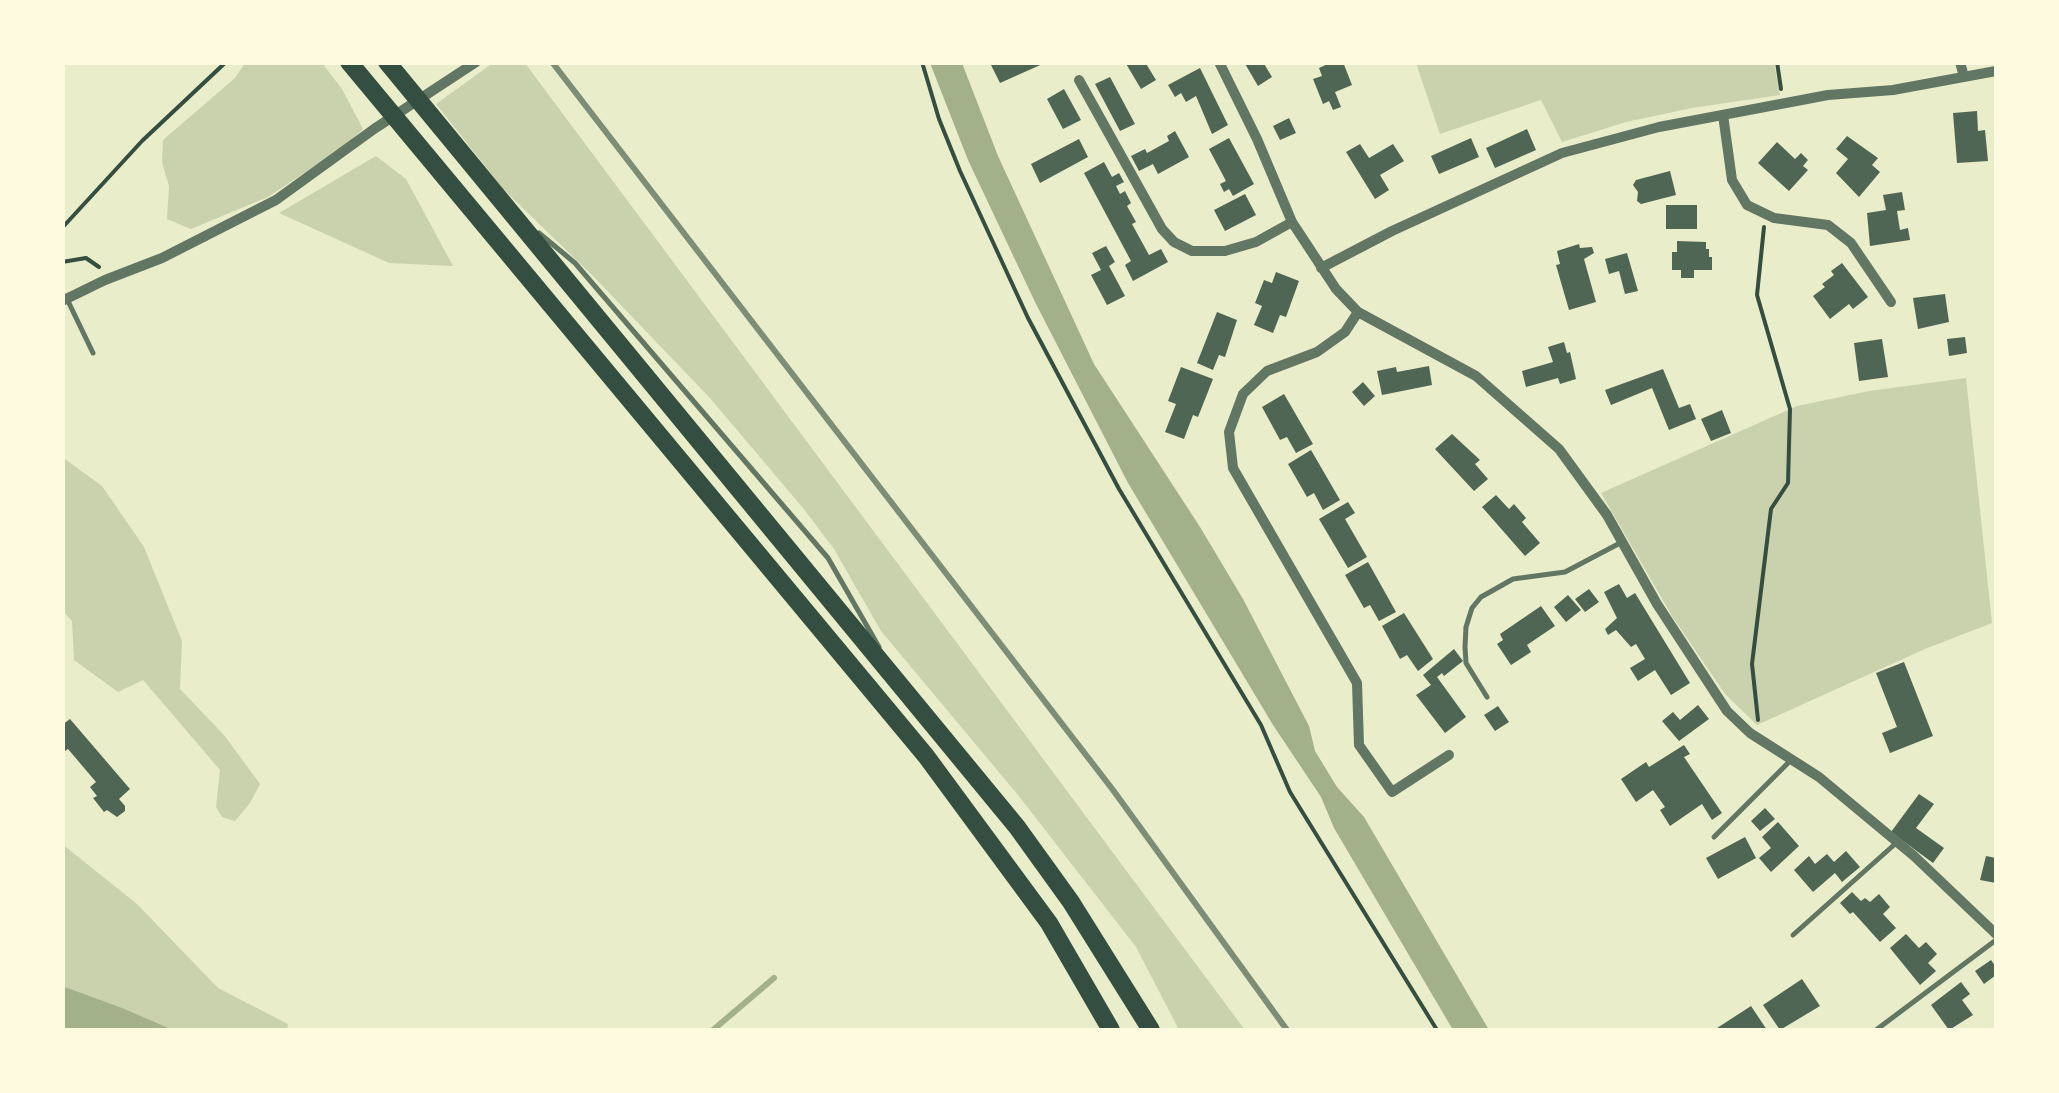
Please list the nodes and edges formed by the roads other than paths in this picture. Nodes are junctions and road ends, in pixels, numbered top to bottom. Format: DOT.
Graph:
graph roads {
  1 [pos="349,62"];
  2 [pos="386,62"];
  3 [pos="476,62"];
  4 [pos="1219,62"];
  5 [pos="1960,62"];
  6 [pos="1996,71"];
  7 [pos="1964,77"];
  8 [pos="1079,80"];
  9 [pos="1723,115"];
  10 [pos="1292,222"];
  11 [pos="1321,268"];
  12 [pos="65,300"];
  13 [pos="1891,302"];
  14 [pos="1358,312"];
  15 [pos="93,352"];
  16 [pos="1622,542"];
  17 [pos="1487,697"];
  18 [pos="1449,755"];
  19 [pos="1792,759"];
  20 [pos="1714,838"];
  21 [pos="1897,842"];
  22 [pos="1794,935"];
  23 [pos="1996,937"];
  24 [pos="1111,1030"];
  25 [pos="1150,1030"];
  26 [pos="1876,1030"];
  1 -- 24 [label="highway"];
  2 -- 25 [label="highway"];
  3 -- 12 [label="street"];
  4 -- 10 [label="street"];
  5 -- 7 [label="street"];
  6 -- 7 [label="street"];
  7 -- 9 [label="street"];
  8 -- 10 [label="street"];
  9 -- 11 [label="street"];
  9 -- 13 [label="street"];
  10 -- 11 [label="street"];
  11 -- 14 [label="street"];
  12 -- 15 [label="lane"];
  14 -- 16 [label="street"];
  14 -- 18 [label="street"];
  16 -- 17 [label="lane"];
  16 -- 19 [label="street"];
  19 -- 20 [label="lane"];
  19 -- 21 [label="street"];
  21 -- 22 [label="lane"];
  21 -- 23 [label="street"];
  23 -- 26 [label="lane"];
}
